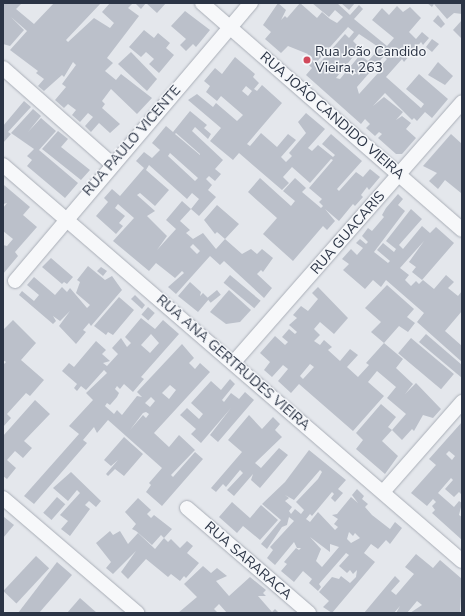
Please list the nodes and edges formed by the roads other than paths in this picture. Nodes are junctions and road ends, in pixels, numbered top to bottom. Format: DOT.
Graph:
graph roads {
  1 [pos="202,3"];
  2 [pos="251,3"];
  3 [pos="230,28"];
  4 [pos="3,68"];
  5 [pos="462,102"];
  6 [pos="112,164"];
  7 [pos="3,165"];
  8 [pos="399,175"];
  9 [pos="65,219"];
  10 [pos="462,230"];
  11 [pos="15,281"];
  12 [pos="233,363"];
  13 [pos="462,402"];
  14 [pos="383,492"];
  15 [pos="3,498"];
  16 [pos="187,508"];
  17 [pos="462,561"];
  18 [pos="137,613"];
  19 [pos="309,613"];
  1 -- 3 [label="street, RUA JOÃO CANDIDO VIEIRA"];
  2 -- 3 [label="street, RUA PAULO VICENTE"];
  3 -- 6 [label="street, RUA PAULO VICENTE"];
  3 -- 8 [label="street, RUA JOÃO CANDIDO VIEIRA"];
  4 -- 6 [label="street"];
  5 -- 8 [label="street, RUA GUACARIS"];
  6 -- 9 [label="street, RUA PAULO VICENTE"];
  7 -- 9 [label="street, RUA ANA GERTRUDES VIEIRA"];
  8 -- 10 [label="street, RUA JOÃO CANDIDO VIEIRA"];
  8 -- 12 [label="street, RUA GUACARIS"];
  9 -- 11 [label="street, RUA PAULO VICENTE"];
  9 -- 12 [label="street, RUA ANA GERTRUDES VIEIRA"];
  12 -- 14 [label="street, RUA ANA GERTRUDES VIEIRA"];
  13 -- 14 [label="street"];
  14 -- 17 [label="street, RUA ANA GERTRUDES VIEIRA"];
  15 -- 18 [label="street"];
  16 -- 19 [label="street, RUA SARARACA"];
}
